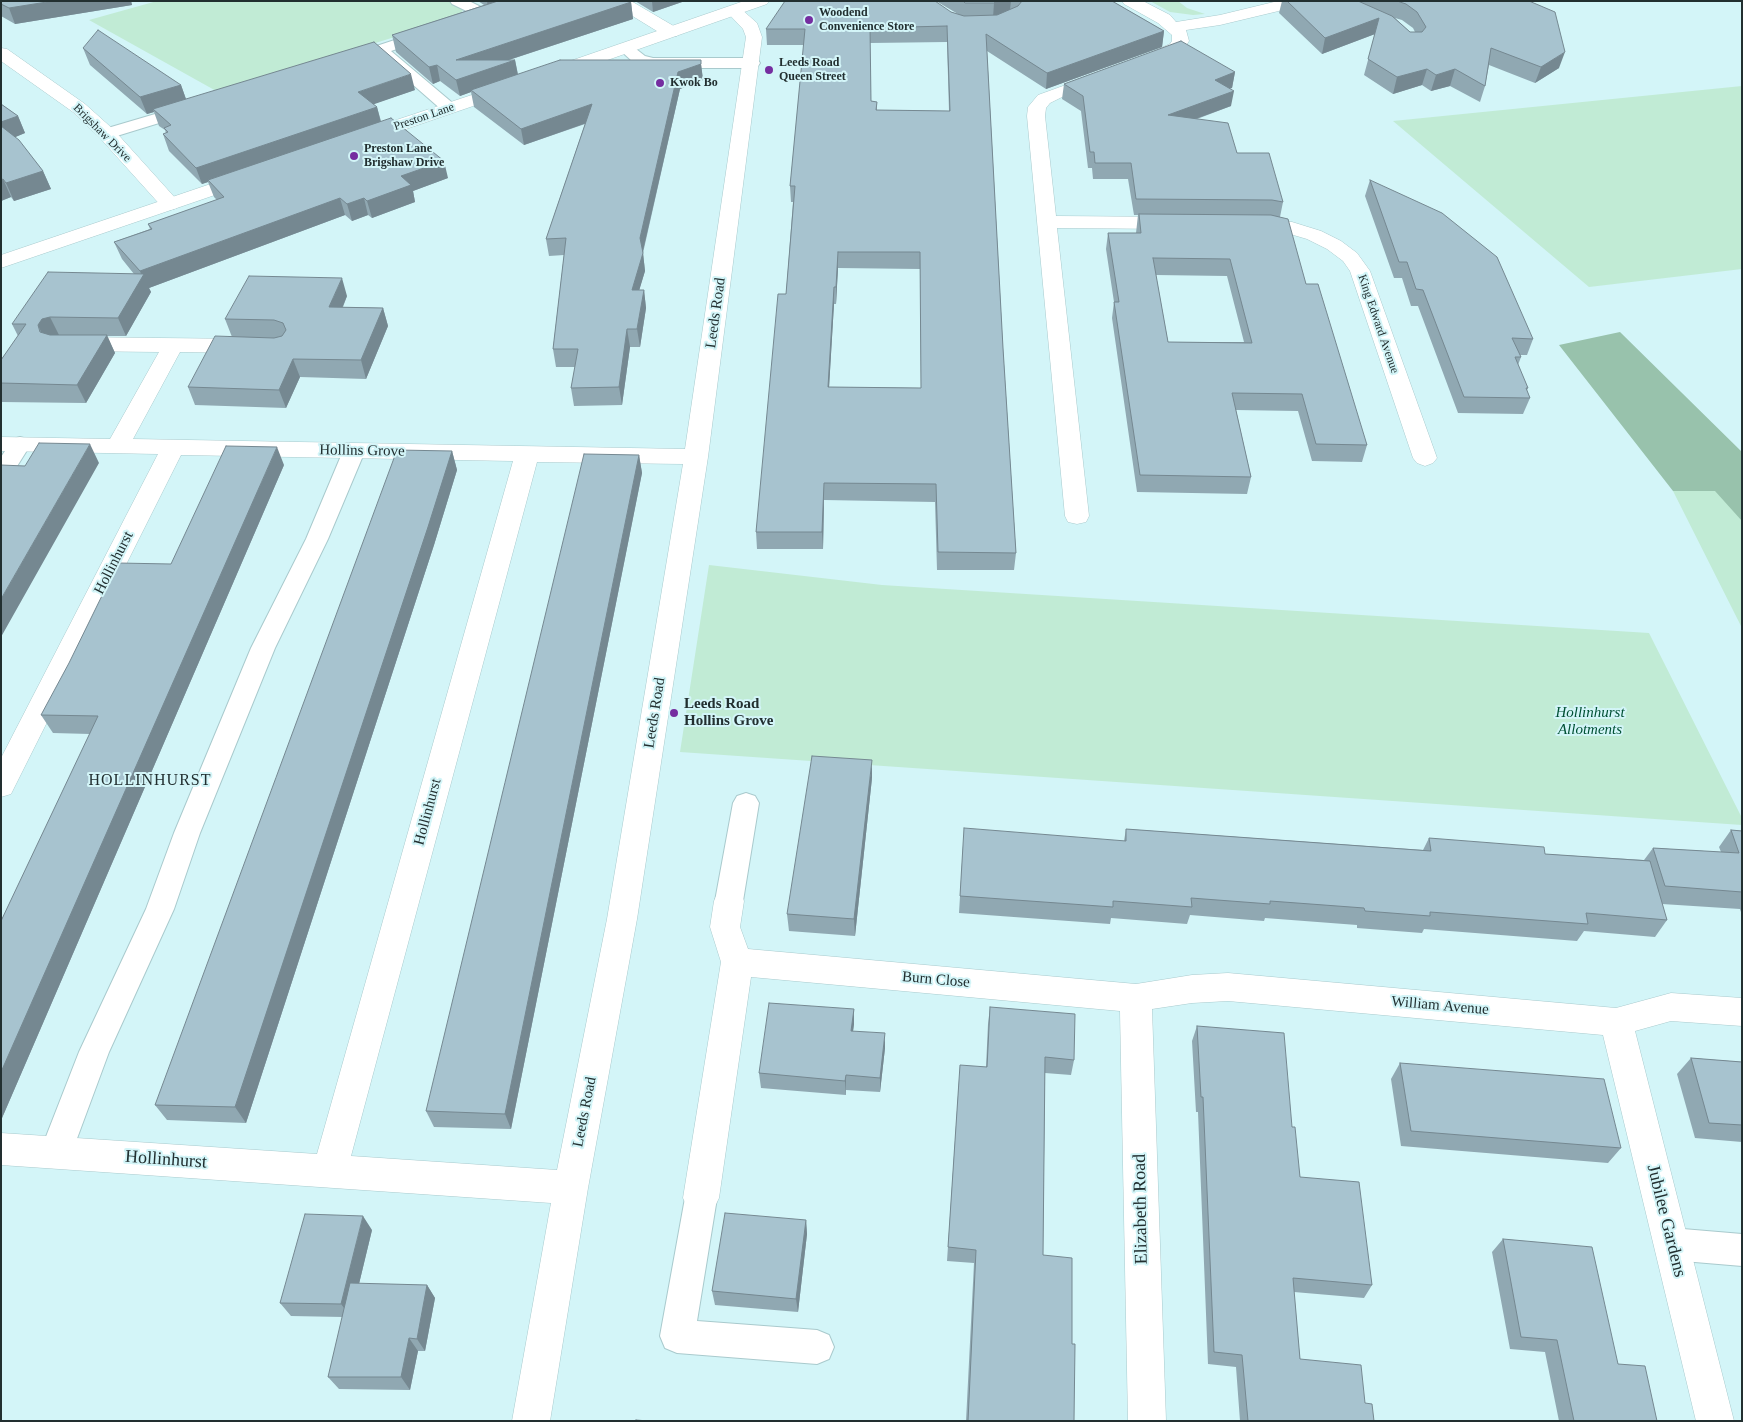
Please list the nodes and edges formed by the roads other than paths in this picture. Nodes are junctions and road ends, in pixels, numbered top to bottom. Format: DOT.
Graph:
graph roads {
  1 [pos="457,1"];
  2 [pos="619,1"];
  3 [pos="761,1"];
  4 [pos="1130,1"];
  5 [pos="1333,4"];
  6 [pos="504,10"];
  7 [pos="734,11"];
  8 [pos="486,16"];
  9 [pos="469,21"];
  10 [pos="1174,26"];
  11 [pos="442,30"];
  12 [pos="670,32"];
  13 [pos="626,48"];
  14 [pos="381,50"];
  15 [pos="1,53"];
  16 [pos="752,63"];
  17 [pos="333,64"];
  18 [pos="542,76"];
  19 [pos="524,83"];
  20 [pos="201,105"];
  21 [pos="450,108"];
  22 [pos="107,134"];
  23 [pos="347,143"];
  24 [pos="264,172"];
  25 [pos="170,204"];
  26 [pos="1048,222"];
  27 [pos="1191,223"];
  28 [pos="1239,224"];
  29 [pos="1,262"];
  30 [pos="59,344"];
  31 [pos="173,345"];
  32 [pos="270,347"];
  33 [pos="11,444"];
  34 [pos="118,446"];
  35 [pos="173,447"];
  36 [pos="354,450"];
  37 [pos="527,454"];
  38 [pos="696,457"];
  39 [pos="1425,458"];
  40 [pos="1,474"];
  41 [pos="1077,516"];
  42 [pos="1,786"];
  43 [pos="746,803"];
  44 [pos="729,901"];
  45 [pos="736,962"];
  46 [pos="1136,998"];
  47 [pos="1742,1012"];
  48 [pos="1616,1022"];
  49 [pos="1,1149"];
  50 [pos="56,1152"];
  51 [pos="330,1171"];
  52 [pos="571,1188"];
  53 [pos="701,1198"];
  54 [pos="1671,1244"];
  55 [pos="1742,1250"];
  56 [pos="817,1347"];
  57 [pos="531,1421"];
  58 [pos="1147,1421"];
  59 [pos="1715,1421"];
  1 -- 8 [label="lane"];
  2 -- 12 [label="street"];
  3 -- 7 [label="street"];
  4 -- 10 [label="street"];
  5 -- 10 [label="street"];
  6 -- 8 [label="lane"];
  7 -- 12 [label="street"];
  7 -- 16 [label="street, Leeds Road"];
  8 -- 9 [label="lane"];
  10 -- 26 [label="street"];
  11 -- 14 [label="lane"];
  12 -- 13 [label="street"];
  13 -- 16 [label="lane"];
  13 -- 18 [label="street"];
  14 -- 17 [label="lane"];
  14 -- 21 [label="lane"];
  15 -- 22 [label="street, Brigshaw Drive"];
  16 -- 38 [label="street, Leeds Road"];
  19 -- 21 [label="street, Preston Lane"];
  20 -- 22 [label="lane"];
  21 -- 23 [label="street, Preston Lane"];
  22 -- 25 [label="street, Brigshaw Drive"];
  24 -- 25 [label="street"];
  25 -- 29 [label="street"];
  26 -- 27 [label="street"];
  26 -- 41 [label="street"];
  28 -- 39 [label="street, King Edward Avenue"];
  30 -- 31 [label="street"];
  31 -- 32 [label="street"];
  31 -- 34 [label="street"];
  33 -- 34 [label="street, Hollins Grove"];
  33 -- 40 [label="lane"];
  34 -- 35 [label="street, Hollins Grove"];
  35 -- 36 [label="street, Hollins Grove"];
  35 -- 42 [label="street, Hollinhurst"];
  36 -- 37 [label="street, Hollins Grove"];
  36 -- 50 [label="lane"];
  37 -- 38 [label="street, Hollins Grove"];
  37 -- 51 [label="street, Hollinhurst"];
  38 -- 52 [label="street, Leeds Road"];
  43 -- 44 [label="lane"];
  44 -- 45 [label="street"];
  45 -- 46 [label="street, Burn Close"];
  45 -- 53 [label="street"];
  46 -- 48 [label="street, William Avenue"];
  46 -- 58 [label="street, Elizabeth Road"];
  47 -- 48 [label="street, William Avenue"];
  48 -- 54 [label="street, Jubilee Gardens"];
  49 -- 50 [label="street, Hollinhurst"];
  50 -- 51 [label="street, Hollinhurst"];
  51 -- 52 [label="street, Hollinhurst"];
  52 -- 57 [label="street, Leeds Road"];
  53 -- 56 [label="lane"];
  54 -- 55 [label="lane"];
  54 -- 59 [label="street, Jubilee Gardens"];
}
